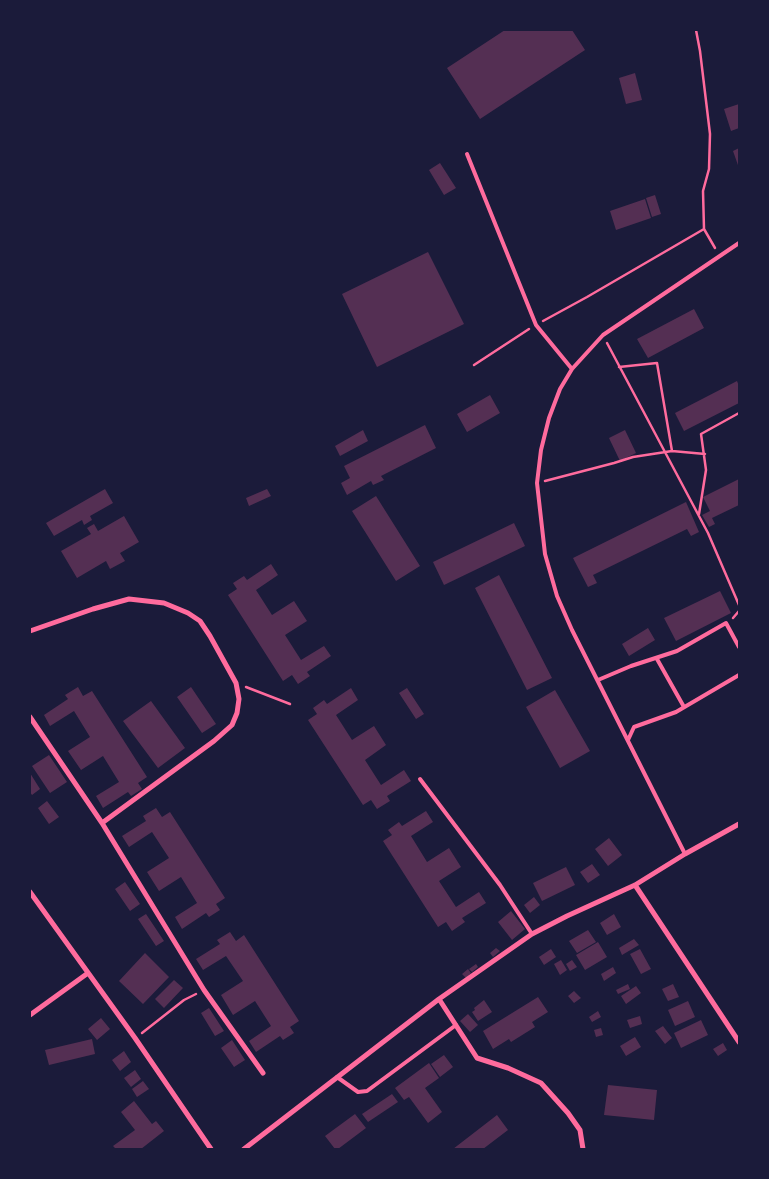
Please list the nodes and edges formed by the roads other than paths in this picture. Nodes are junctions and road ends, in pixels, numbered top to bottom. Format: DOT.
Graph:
graph roads {
  1 [pos="468,154"];
  2 [pos="739,243"];
  3 [pos="572,369"];
  4 [pos="30,631"];
  5 [pos="739,647"];
  6 [pos="657,659"];
  7 [pos="739,675"];
  8 [pos="598,680"];
  9 [pos="684,707"];
  10 [pos="30,718"];
  11 [pos="628,740"];
  12 [pos="420,779"];
  13 [pos="102,823"];
  14 [pos="739,824"];
  15 [pos="685,854"];
  16 [pos="636,885"];
  17 [pos="30,892"];
  18 [pos="532,934"];
  19 [pos="88,973"];
  20 [pos="439,999"];
  21 [pos="30,1015"];
  22 [pos="456,1025"];
  23 [pos="739,1042"];
  24 [pos="263,1072"];
  25 [pos="337,1077"];
  26 [pos="211,1149"];
  27 [pos="244,1149"];
  28 [pos="583,1149"];
  1 -- 3 [label="lane"];
  2 -- 3 [label="lane"];
  3 -- 8 [label="lane"];
  4 -- 13 [label="street"];
  5 -- 6 [label="lane"];
  6 -- 8 [label="lane"];
  6 -- 9 [label="lane"];
  7 -- 9 [label="lane"];
  8 -- 11 [label="lane"];
  9 -- 11 [label="lane"];
  10 -- 13 [label="street"];
  11 -- 15 [label="lane"];
  12 -- 18 [label="lane"];
  13 -- 24 [label="street"];
  14 -- 15 [label="street"];
  15 -- 16 [label="street"];
  16 -- 18 [label="street"];
  16 -- 23 [label="street"];
  17 -- 19 [label="street"];
  18 -- 20 [label="street"];
  19 -- 21 [label="street"];
  19 -- 26 [label="street"];
  20 -- 22 [label="street"];
  20 -- 25 [label="street"];
  22 -- 25 [label="lane"];
  22 -- 28 [label="street"];
  25 -- 27 [label="street"];
}
